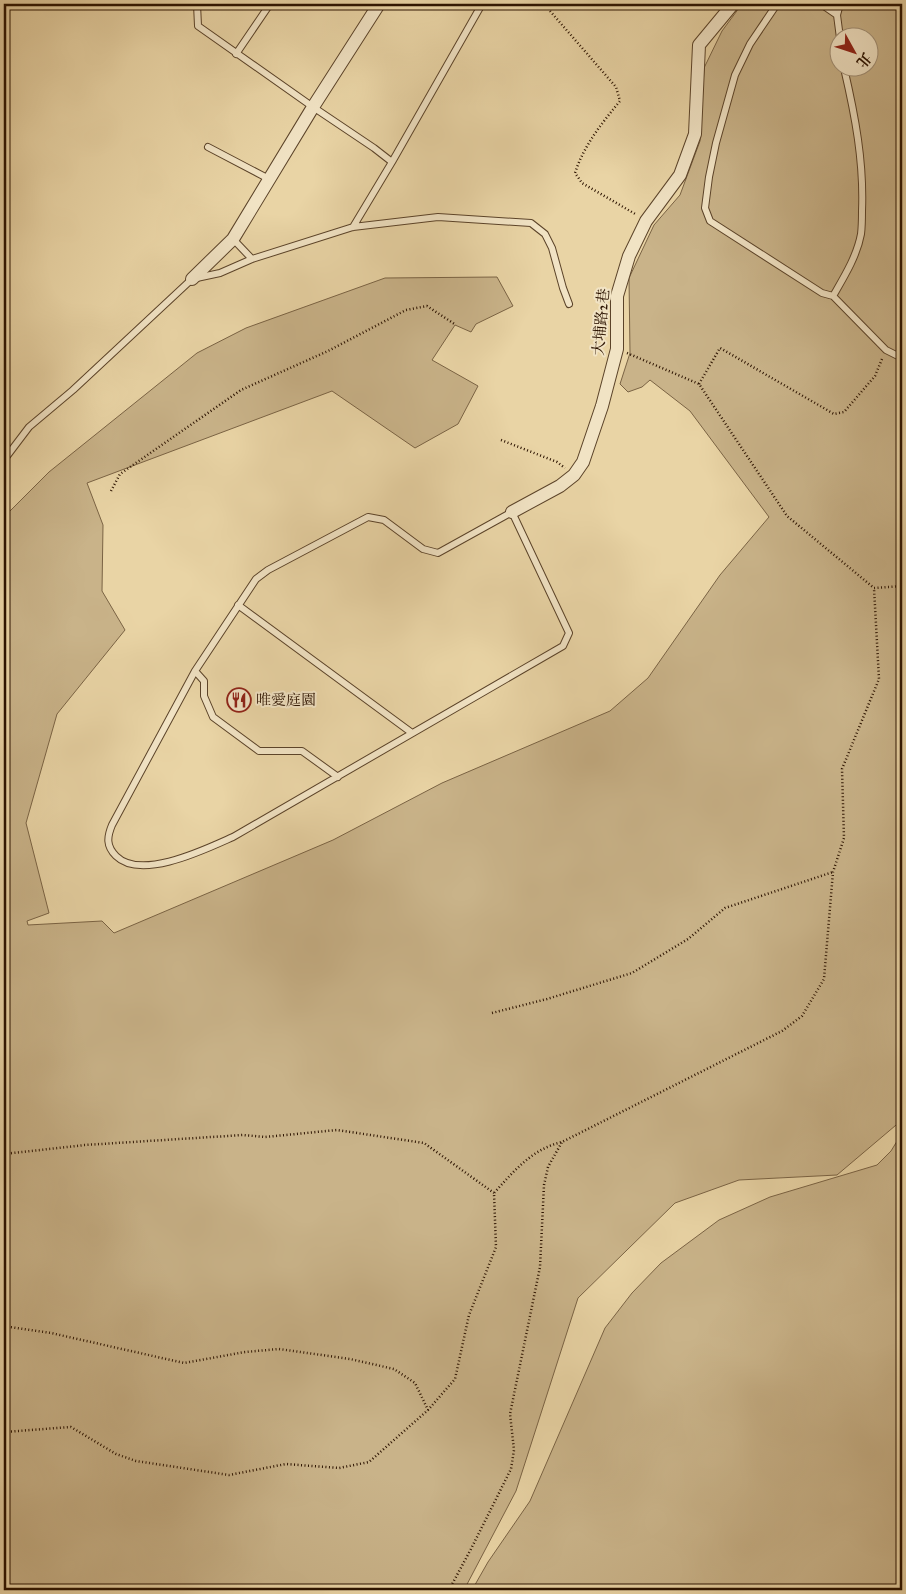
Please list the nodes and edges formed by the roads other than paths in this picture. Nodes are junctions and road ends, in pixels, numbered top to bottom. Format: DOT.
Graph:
graph roads {
  1 [pos="197,4"];
  2 [pos="270,4"];
  3 [pos="379,4"];
  4 [pos="482,4"];
  5 [pos="733,4"];
  6 [pos="777,4"];
  7 [pos="821,4"];
  8 [pos="840,4"];
  9 [pos="837,14"];
  10 [pos="839,28"];
  11 [pos="236,54"];
  12 [pos="846,78"];
  13 [pos="313,107"];
  14 [pos="208,147"];
  15 [pos="392,162"];
  16 [pos="269,179"];
  17 [pos="353,227"];
  18 [pos="233,239"];
  19 [pos="252,259"];
  20 [pos="192,279"];
  21 [pos="833,296"];
  22 [pos="569,304"];
  23 [pos="902,358"];
  24 [pos="4,460"];
  25 [pos="512,512"];
  26 [pos="238,605"];
  27 [pos="195,671"];
  28 [pos="412,733"];
  29 [pos="338,777"];
  1 -- 11 [label="lane"];
  2 -- 11 [label="lane"];
  3 -- 13 [label="street"];
  4 -- 15 [label="lane"];
  5 -- 25 [label="street, 大埔路2巷"];
  6 -- 21 [label="lane"];
  7 -- 9 [label="lane"];
  8 -- 9 [label="lane"];
  9 -- 10 [label="lane"];
  11 -- 13 [label="lane"];
  12 -- 21 [label="lane"];
  13 -- 15 [label="lane"];
  13 -- 16 [label="street"];
  14 -- 16 [label="lane"];
  15 -- 17 [label="lane"];
  16 -- 18 [label="street"];
  17 -- 19 [label="lane"];
  17 -- 22 [label="lane"];
  18 -- 19 [label="lane"];
  18 -- 20 [label="street"];
  19 -- 20 [label="lane"];
  20 -- 24 [label="lane"];
  21 -- 23 [label="lane"];
  25 -- 26 [label="lane"];
  25 -- 28 [label="lane"];
  26 -- 27 [label="lane"];
  26 -- 28 [label="lane"];
  27 -- 29 [label="lane"];
  27 -- 29 [label="lane"];
  28 -- 29 [label="lane"];
}
